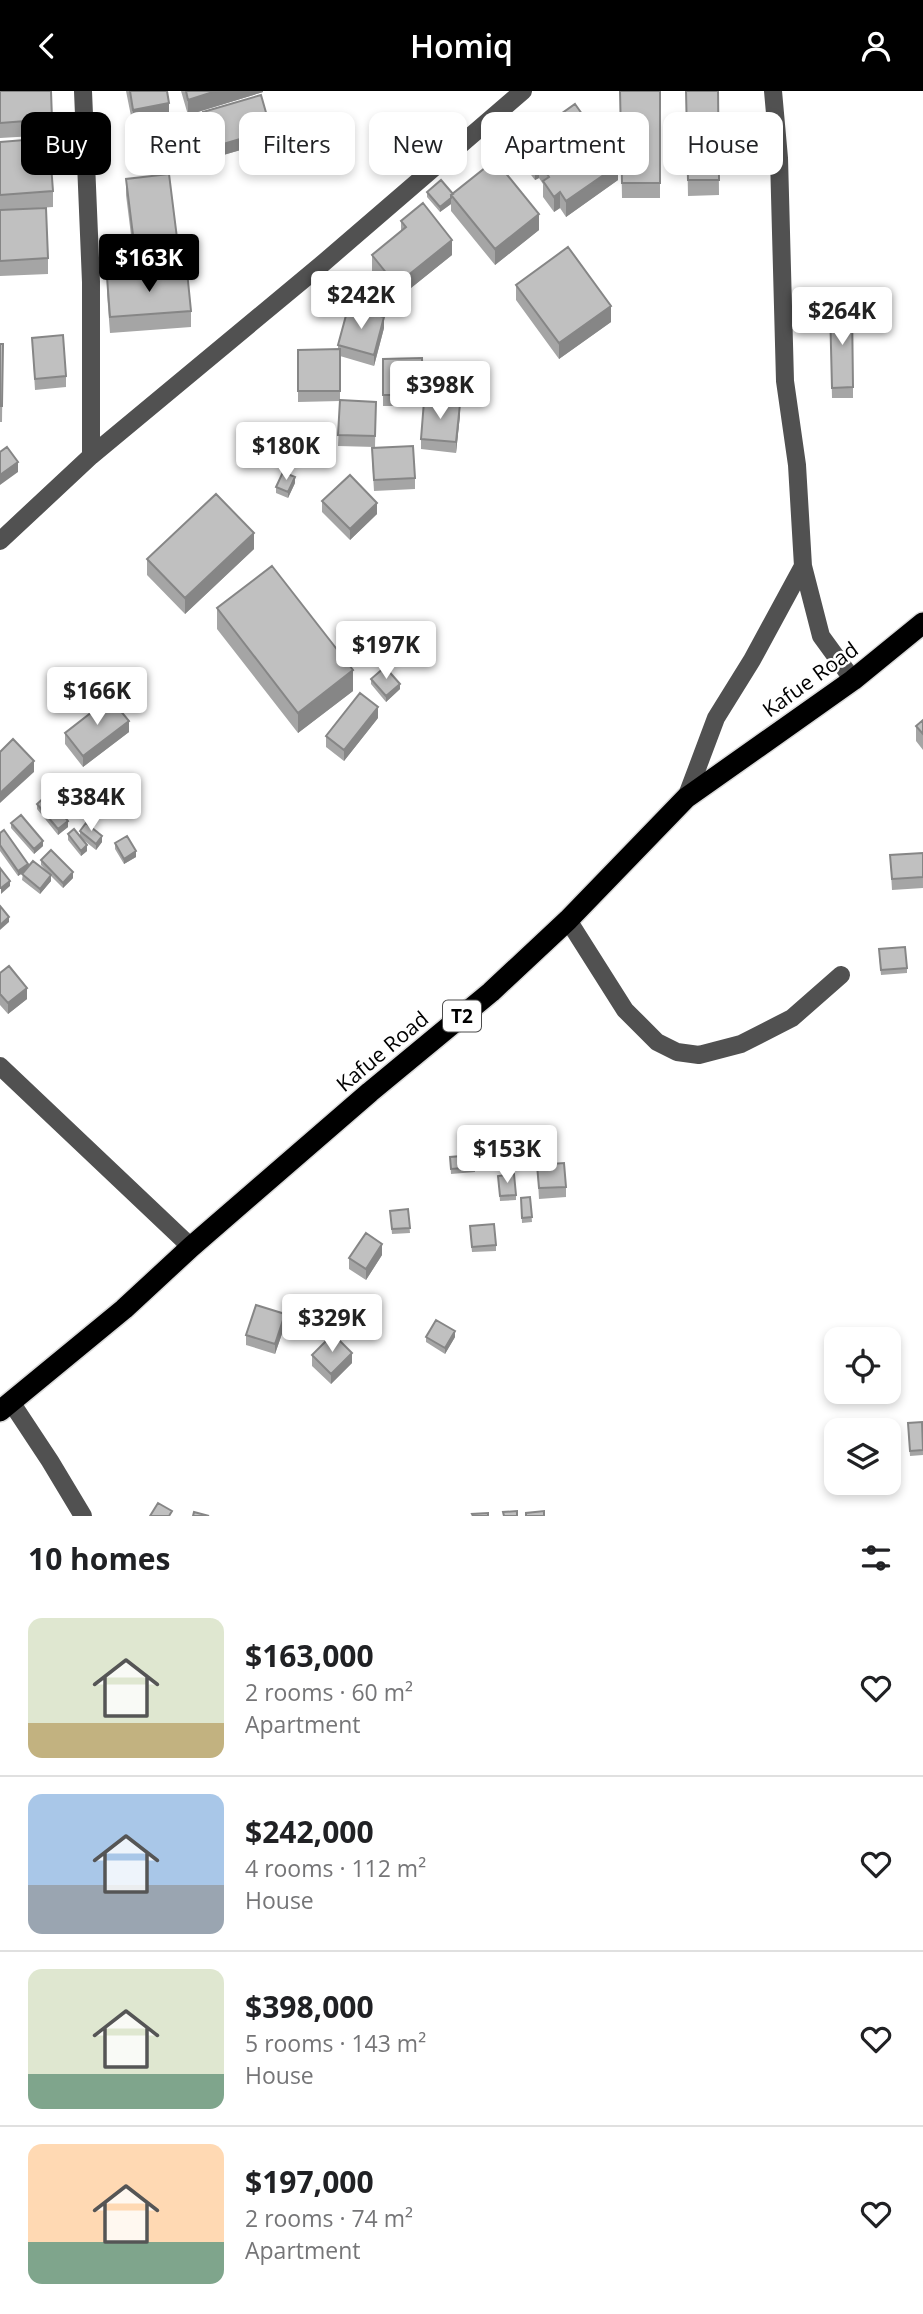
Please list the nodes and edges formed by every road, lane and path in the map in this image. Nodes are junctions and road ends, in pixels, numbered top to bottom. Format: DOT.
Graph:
graph roads {
  1 [pos="83,91"];
  2 [pos="523,91"];
  3 [pos="773,91"];
  4 [pos="91,456"];
  5 [pos="0,541"];
  6 [pos="803,566"];
  7 [pos="923,623"];
  8 [pos="853,680"];
  9 [pos="686,798"];
  10 [pos="568,921"];
  11 [pos="841,975"];
  12 [pos="0,1066"];
  13 [pos="191,1248"];
  14 [pos="5,1406"];
  15 [pos="83,1516"];
  1 -- 4 [label="street"];
  2 -- 4 [label="street"];
  3 -- 6 [label="street"];
  4 -- 5 [label="street"];
  6 -- 8 [label="street"];
  6 -- 9 [label="street"];
  7 -- 8 [label="highway, Kafue Road / T2"];
  8 -- 9 [label="highway, Kafue Road / T2"];
  9 -- 10 [label="highway, Kafue Road / T2"];
  10 -- 11 [label="street"];
  10 -- 13 [label="highway, Kafue Road / T2"];
  12 -- 13 [label="street"];
  13 -- 14 [label="highway, Kafue Road / T2"];
  14 -- 15 [label="street"];
}
